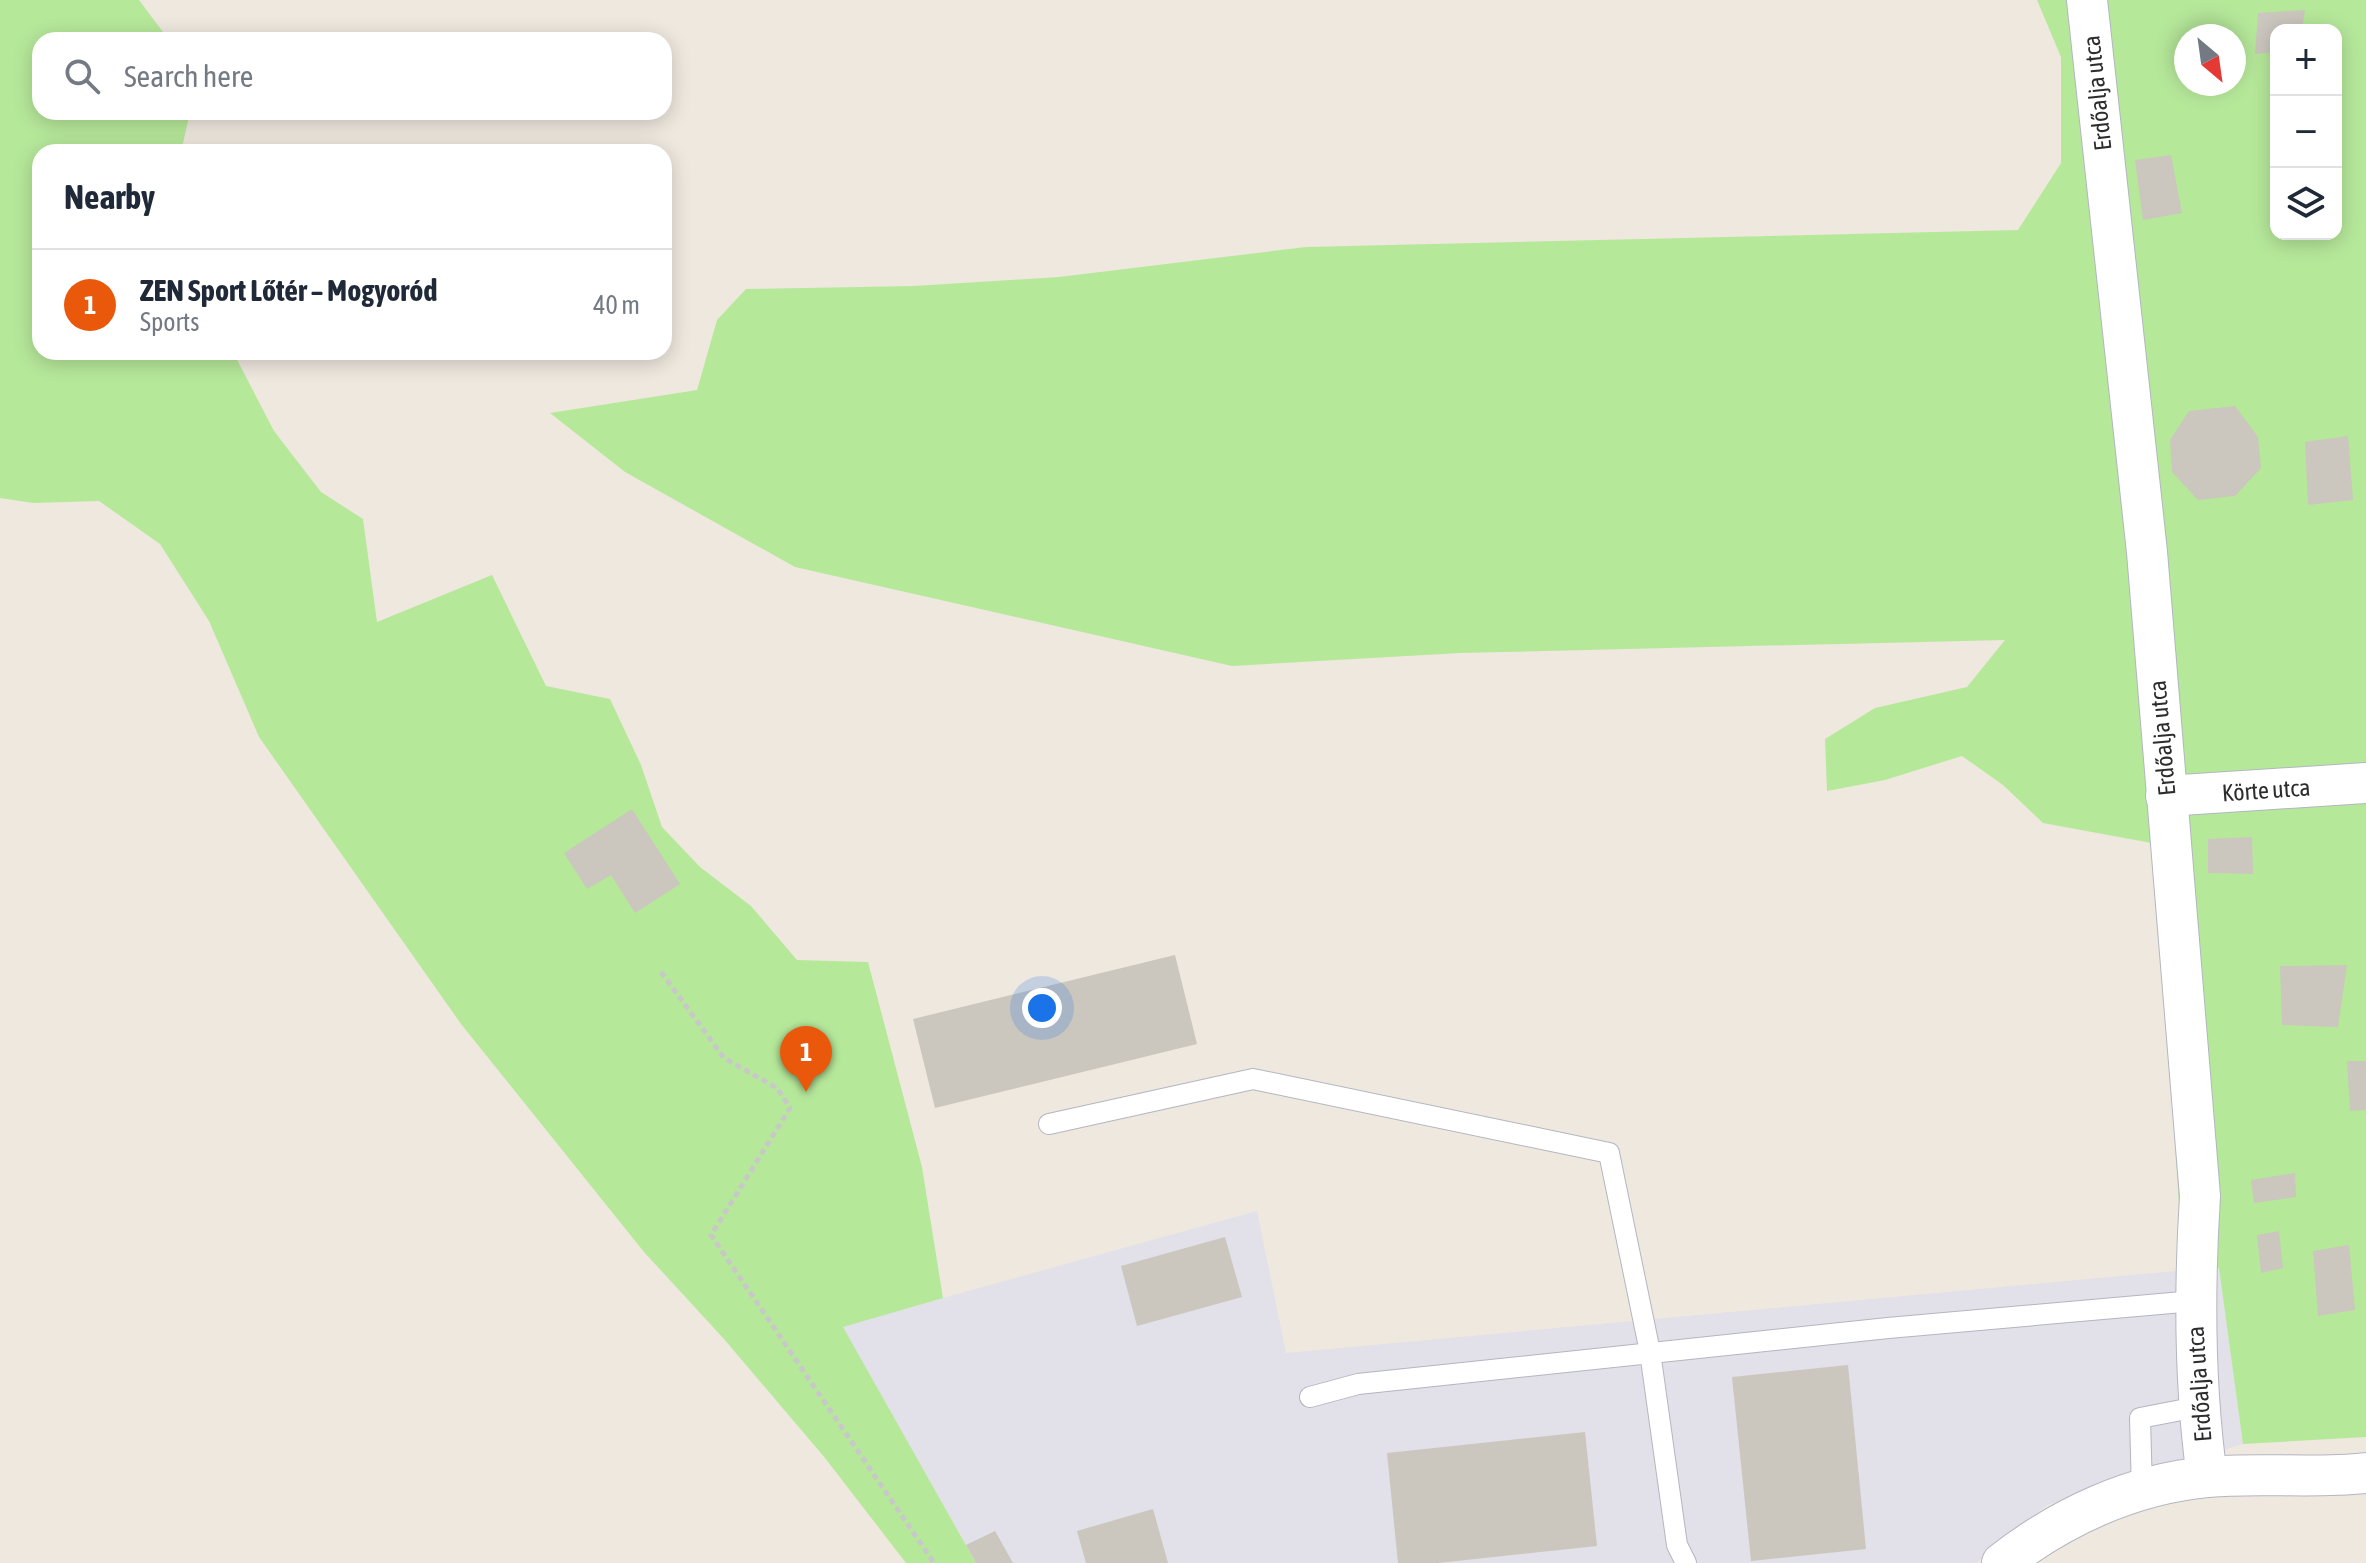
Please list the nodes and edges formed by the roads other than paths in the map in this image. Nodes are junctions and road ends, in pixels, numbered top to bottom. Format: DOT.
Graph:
graph roads {
  1 [pos="2087,0"];
  2 [pos="2366,783"];
  3 [pos="2166,796"];
  4 [pos="1049,1124"];
  5 [pos="2194,1301"];
  6 [pos="1650,1352"];
  7 [pos="1310,1397"];
  8 [pos="2197,1407"];
  9 [pos="2207,1477"];
  10 [pos="2362,1483"];
  11 [pos="2142,1490"];
  12 [pos="1686,1563"];
  13 [pos="2002,1563"];
  1 -- 3 [label="street, Erdőalja utca"];
  2 -- 3 [label="street, Körte utca"];
  3 -- 5 [label="street, Erdőalja utca"];
  4 -- 6 [label="lane"];
  5 -- 6 [label="lane"];
  5 -- 8 [label="street, Erdőalja utca"];
  6 -- 7 [label="lane"];
  6 -- 12 [label="lane"];
  8 -- 9 [label="street, Erdőalja utca"];
  8 -- 11 [label="lane"];
  9 -- 10 [label="street"];
  9 -- 11 [label="street"];
  11 -- 13 [label="street"];
}
